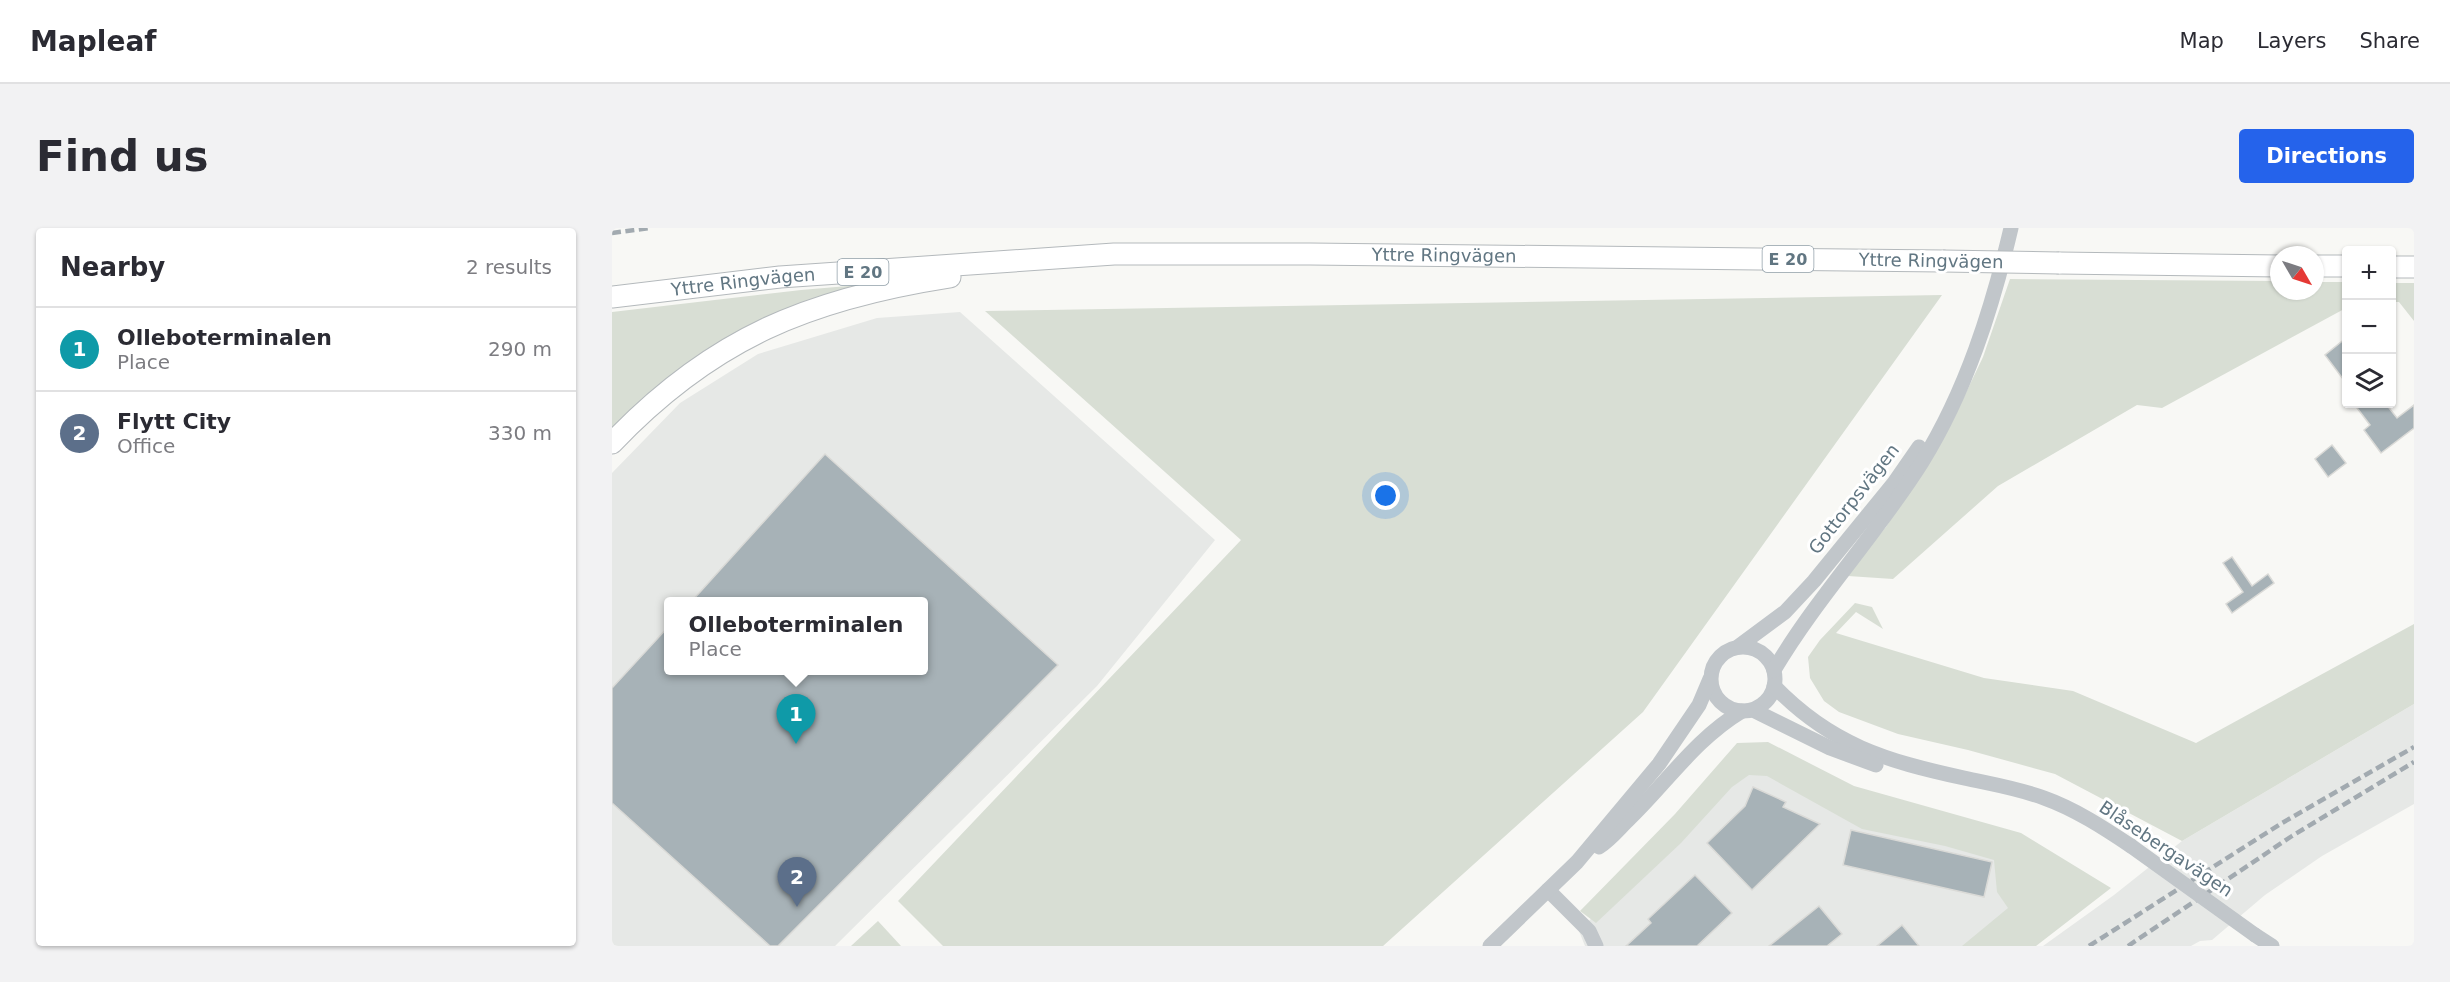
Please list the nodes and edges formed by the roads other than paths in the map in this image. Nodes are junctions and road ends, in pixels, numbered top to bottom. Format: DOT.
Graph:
graph roads {
  1 [pos="2011,228"];
  2 [pos="1114,254"];
  3 [pos="2270,266"];
  4 [pos="2324,266"];
  5 [pos="2342,267"];
  6 [pos="2396,267"];
  7 [pos="2414,267"];
  8 [pos="612,297"];
  9 [pos="1973,353"];
  10 [pos="612,443"];
  11 [pos="1739,646"];
  12 [pos="1774,670"];
  13 [pos="1710,679"];
  14 [pos="1774,686"];
  15 [pos="1747,711"];
  16 [pos="1962,778"];
  17 [pos="1577,862"];
  18 [pos="1548,890"];
  19 [pos="1490,946"];
  20 [pos="1596,946"];
  21 [pos="2272,946"];
  1 -- 9 [label="street, Gottorpsvägen"];
  2 -- 3 [label="highway, Yttre Ringvägen / E 20, bridge"];
  2 -- 8 [label="highway, Yttre Ringvägen / E 20"];
  2 -- 10 [label="highway"];
  4 -- 5 [label="highway"];
  6 -- 7 [label="highway"];
  9 -- 11 [label="street, Gottorpsvägen"];
  9 -- 12 [label="street, Gottorpsvägen"];
  11 -- 12 [label="street"];
  11 -- 13 [label="street, Gottorpsvägen"];
  12 -- 14 [label="street"];
  13 -- 15 [label="street"];
  13 -- 17 [label="street, Gottorpsvägen"];
  14 -- 15 [label="street, Gottorpsvägen"];
  14 -- 16 [label="street, Blåsebergavägen"];
  15 -- 16 [label="street, Blåsebergavägen"];
  15 -- 17 [label="street, Gottorpsvägen"];
  16 -- 21 [label="street, Blåsebergavägen, bridge"];
  17 -- 18 [label="street, Gottorpsvägen"];
  18 -- 19 [label="street, Gottorpsvägen"];
  18 -- 20 [label="street"];
}
